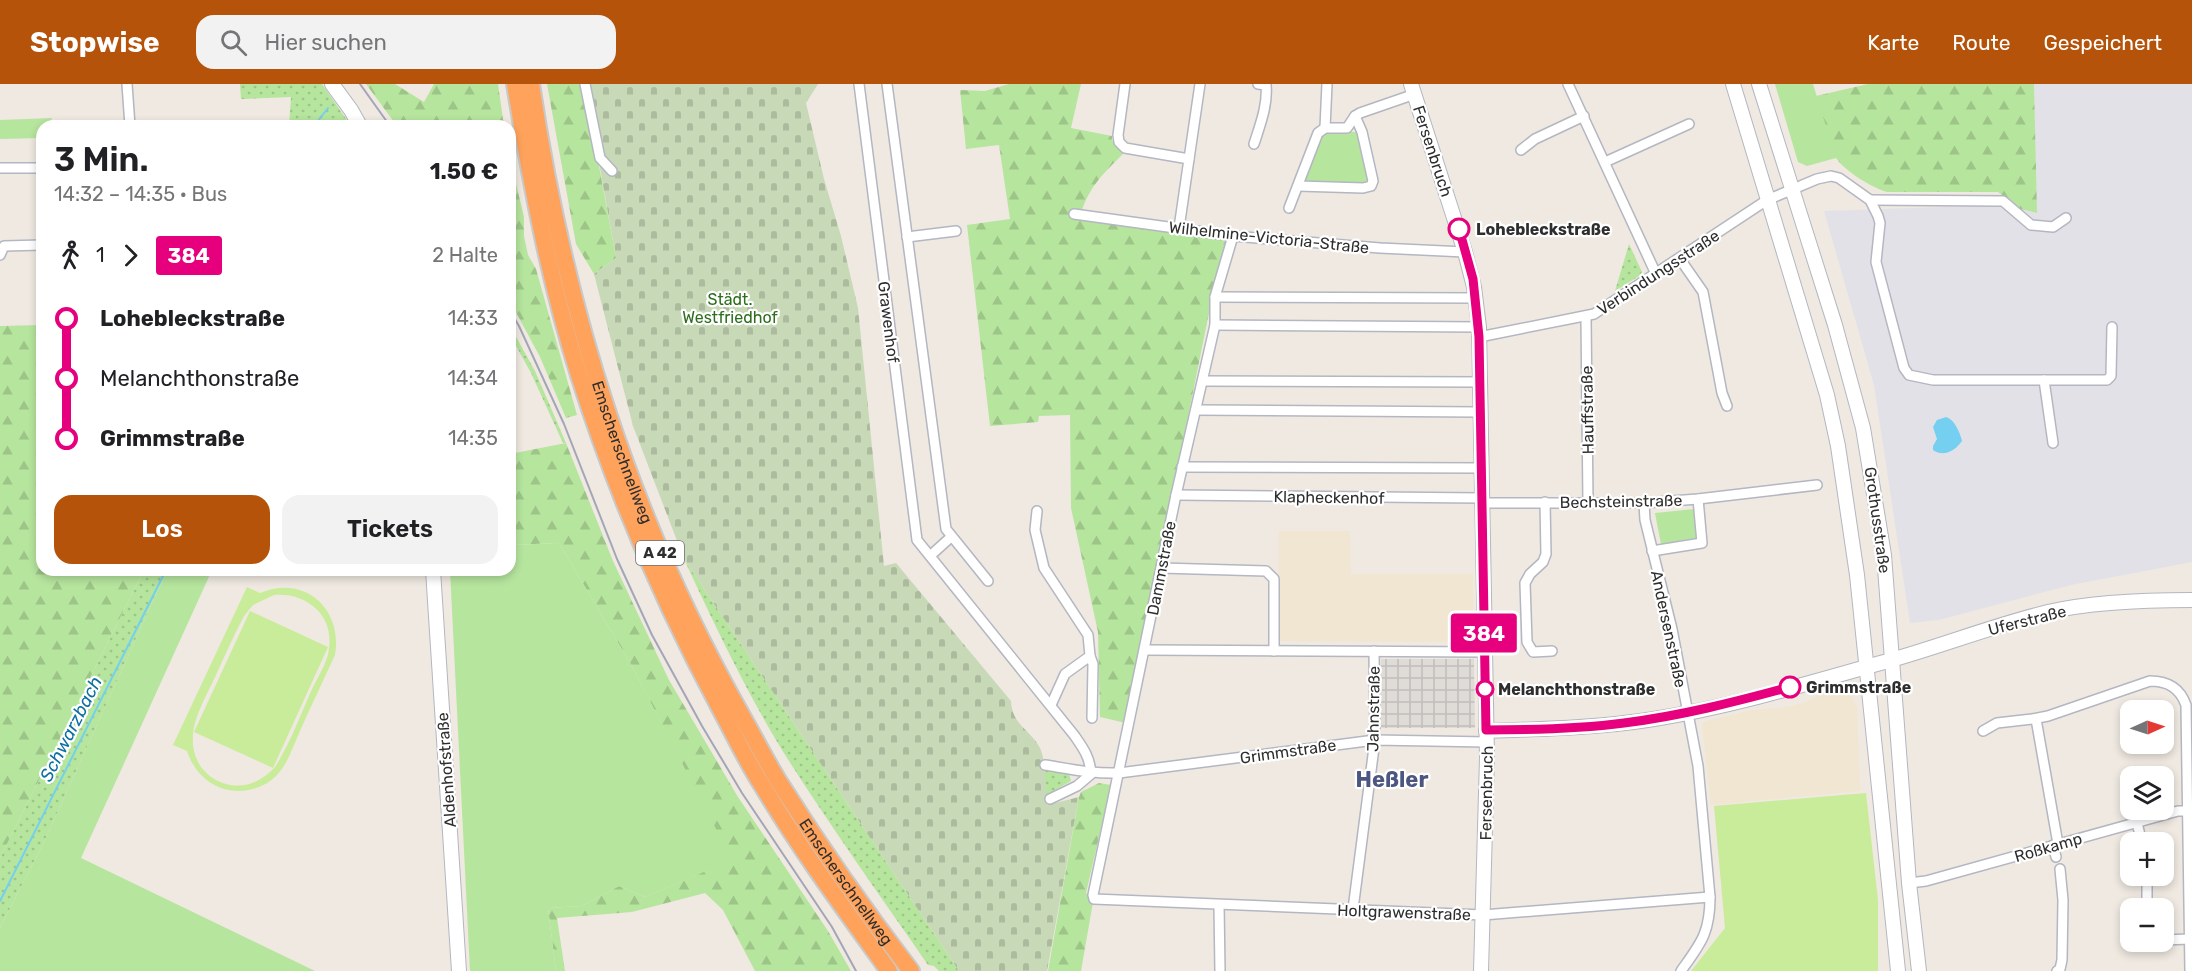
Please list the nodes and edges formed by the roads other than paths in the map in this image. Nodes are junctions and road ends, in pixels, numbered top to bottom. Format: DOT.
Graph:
graph roads {
  1 [pos="127,84"];
  2 [pos="332,84"];
  3 [pos="515,84"];
  4 [pos="531,84"];
  5 [pos="585,84"];
  6 [pos="859,84"];
  7 [pos="887,84"];
  8 [pos="1125,84"];
  9 [pos="1200,84"];
  10 [pos="1264,84"];
  11 [pos="1327,84"];
  12 [pos="1568,84"];
  13 [pos="1733,84"];
  14 [pos="1759,84"];
  15 [pos="1413,89"];
  16 [pos="1355,116"];
  17 [pos="1584,116"];
  18 [pos="130,120"];
  19 [pos="357,120"];
  20 [pos="1689,124"];
  21 [pos="1325,128"];
  22 [pos="1254,144"];
  23 [pos="1521,150"];
  24 [pos="1189,159"];
  25 [pos="1605,162"];
  26 [pos="0,168"];
  27 [pos="36,168"];
  28 [pos="612,171"];
  29 [pos="1298,186"];
  30 [pos="1792,189"];
  31 [pos="1767,200"];
  32 [pos="1870,200"];
  33 [pos="1289,208"];
  34 [pos="1074,214"];
  35 [pos="2066,218"];
  36 [pos="1179,228"];
  37 [pos="956,231"];
  38 [pos="1233,236"];
  39 [pos="907,237"];
  40 [pos="36,245"];
  41 [pos="1466,252"];
  42 [pos="0,255"];
  43 [pos="1680,259"];
  44 [pos="1656,274"];
  45 [pos="1215,297"];
  46 [pos="1476,298"];
  47 [pos="1586,317"];
  48 [pos="1215,326"];
  49 [pos="2112,327"];
  50 [pos="1479,332"];
  51 [pos="2044,380"];
  52 [pos="1203,381"];
  53 [pos="1480,382"];
  54 [pos="1727,406"];
  55 [pos="1196,410"];
  56 [pos="1480,412"];
  57 [pos="2054,442"];
  58 [pos="1182,467"];
  59 [pos="1481,468"];
  60 [pos="1818,484"];
  61 [pos="1176,495"];
  62 [pos="1698,499"];
  63 [pos="1481,500"];
  64 [pos="1545,502"];
  65 [pos="1588,503"];
  66 [pos="1644,503"];
  67 [pos="1037,511"];
  68 [pos="951,537"];
  69 [pos="1652,551"];
  70 [pos="931,555"];
  71 [pos="1161,568"];
  72 [pos="433,576"];
  73 [pos="988,581"];
  74 [pos="2192,600"];
  75 [pos="1144,650"];
  76 [pos="1274,651"];
  77 [pos="1374,651"];
  78 [pos="1552,651"];
  79 [pos="1485,652"];
  80 [pos="1090,656"];
  81 [pos="1893,659"];
  82 [pos="1866,667"];
  83 [pos="1051,705"];
  84 [pos="1687,712"];
  85 [pos="1092,718"];
  86 [pos="2036,719"];
  87 [pos="1983,731"];
  88 [pos="1486,736"];
  89 [pos="1375,740"];
  90 [pos="1045,765"];
  91 [pos="1119,773"];
  92 [pos="1091,774"];
  93 [pos="1050,799"];
  94 [pos="2187,811"];
  95 [pos="2137,823"];
  96 [pos="2139,832"];
  97 [pos="2055,844"];
  98 [pos="2056,857"];
  99 [pos="2060,869"];
  100 [pos="1909,883"];
  101 [pos="1710,897"];
  102 [pos="1096,900"];
  103 [pos="1219,905"];
  104 [pos="1353,909"];
  105 [pos="1483,915"];
  106 [pos="2189,939"];
  107 [pos="2174,940"];
  108 [pos="459,971"];
  109 [pos="889,971"];
  110 [pos="911,971"];
  111 [pos="1220,971"];
  112 [pos="1481,971"];
  113 [pos="1681,971"];
  114 [pos="1898,971"];
  115 [pos="1919,971"];
  116 [pos="2057,971"];
  117 [pos="2190,971"];
  1 -- 18 [label="street"];
  2 -- 19 [label="main road"];
  3 -- 109 [label="highway, Emscherschnellweg / A 42"];
  4 -- 110 [label="highway, Emscherschnellweg / A 42"];
  5 -- 28 [label="street"];
  6 -- 70 [label="street, Grawenhof"];
  7 -- 39 [label="street, Grawenhof"];
  8 -- 24 [label="street"];
  9 -- 24 [label="street"];
  10 -- 22 [label="street"];
  11 -- 21 [label="street, Wilhelmine-Victoria-Straße"];
  12 -- 17 [label="street"];
  13 -- 31 [label="main road, Grothusstraße"];
  14 -- 30 [label="main road, Grothusstraße"];
  15 -- 16 [label="street"];
  15 -- 41 [label="main road, Fersenbruch"];
  16 -- 21 [label="street"];
  16 -- 29 [label="street"];
  17 -- 23 [label="street"];
  17 -- 25 [label="street"];
  20 -- 25 [label="street"];
  21 -- 29 [label="street, Wilhelmine-Victoria-Straße"];
  24 -- 36 [label="street"];
  25 -- 44 [label="street"];
  26 -- 27 [label="street"];
  29 -- 33 [label="street, Wilhelmine-Victoria-Straße"];
  30 -- 31 [label="street, Verbindungsstraße"];
  30 -- 32 [label="street, Verbindungsstraße"];
  30 -- 81 [label="main road, Grothusstraße"];
  31 -- 43 [label="street, Verbindungsstraße"];
  31 -- 82 [label="main road, Grothusstraße"];
  32 -- 35 [label="street"];
  32 -- 51 [label="street"];
  34 -- 36 [label="street, Wilhelmine-Victoria-Straße"];
  36 -- 38 [label="street, Wilhelmine-Victoria-Straße"];
  37 -- 39 [label="street"];
  38 -- 41 [label="street, Wilhelmine-Victoria-Straße"];
  38 -- 45 [label="street, Dammstraße"];
  39 -- 68 [label="street, Grawenhof"];
  40 -- 42 [label="street"];
  41 -- 46 [label="main road, Fersenbruch"];
  43 -- 44 [label="street, Verbindungsstraße"];
  43 -- 54 [label="street"];
  44 -- 47 [label="street, Verbindungsstraße"];
  45 -- 46 [label="street"];
  45 -- 48 [label="street, Dammstraße"];
  46 -- 50 [label="main road, Fersenbruch"];
  47 -- 50 [label="street, Verbindungsstraße"];
  47 -- 65 [label="street, Hauffstraße"];
  48 -- 50 [label="street"];
  48 -- 52 [label="street, Dammstraße"];
  49 -- 51 [label="street"];
  50 -- 53 [label="main road, Fersenbruch"];
  51 -- 57 [label="street"];
  52 -- 53 [label="street"];
  52 -- 55 [label="street, Dammstraße"];
  53 -- 56 [label="main road, Fersenbruch"];
  55 -- 56 [label="street"];
  55 -- 58 [label="street, Dammstraße"];
  56 -- 59 [label="main road, Fersenbruch"];
  58 -- 59 [label="street, Klapheckenhof"];
  58 -- 61 [label="street, Dammstraße"];
  59 -- 63 [label="main road, Fersenbruch"];
  60 -- 62 [label="street, Bechsteinstraße"];
  61 -- 63 [label="street, Klapheckenhof"];
  61 -- 71 [label="street, Dammstraße"];
  62 -- 66 [label="street, Bechsteinstraße"];
  62 -- 69 [label="street, Bechsteinstraße"];
  63 -- 64 [label="street, Bechsteinstraße"];
  63 -- 79 [label="main road, Fersenbruch"];
  64 -- 65 [label="street, Bechsteinstraße"];
  64 -- 78 [label="street, Bechsteinstraße"];
  65 -- 66 [label="street, Bechsteinstraße"];
  66 -- 69 [label="street, Andersenstraße"];
  67 -- 80 [label="street"];
  68 -- 70 [label="street"];
  68 -- 73 [label="street, Grawenhof"];
  69 -- 84 [label="street, Andersenstraße"];
  70 -- 83 [label="street, Grawenhof"];
  71 -- 75 [label="street, Dammstraße"];
  71 -- 76 [label="street"];
  72 -- 108 [label="main road, Aldenhofstraße"];
  74 -- 81 [label="main road, Uferstraße"];
  75 -- 76 [label="street"];
  75 -- 91 [label="street, Dammstraße"];
  76 -- 77 [label="street"];
  77 -- 79 [label="street"];
  77 -- 89 [label="street, Jahnstraße"];
  79 -- 88 [label="main road, Fersenbruch"];
  80 -- 83 [label="street"];
  80 -- 85 [label="street"];
  81 -- 82 [label="main road, Uferstraße"];
  81 -- 100 [label="main road, Grothusstraße"];
  82 -- 84 [label="main road, Grimmstraße"];
  82 -- 114 [label="main road, Grothusstraße"];
  83 -- 92 [label="street, Grawenhof"];
  84 -- 88 [label="main road, Grimmstraße"];
  84 -- 101 [label="street, Andersenstraße"];
  86 -- 87 [label="street"];
  86 -- 94 [label="street"];
  86 -- 97 [label="street"];
  88 -- 89 [label="street, Grimmstraße"];
  88 -- 105 [label="main road, Fersenbruch"];
  89 -- 91 [label="street, Grimmstraße"];
  89 -- 104 [label="street, Jahnstraße"];
  90 -- 92 [label="street, Grimmstraße"];
  91 -- 92 [label="street, Grimmstraße"];
  91 -- 102 [label="street, Dammstraße"];
  92 -- 93 [label="street"];
  94 -- 95 [label="street, Roßkamp"];
  94 -- 106 [label="street"];
  95 -- 96 [label="street"];
  95 -- 97 [label="street, Roßkamp"];
  97 -- 98 [label="street"];
  97 -- 100 [label="street, Roßkamp"];
  99 -- 116 [label="street"];
  100 -- 115 [label="main road, Grothusstraße"];
  101 -- 105 [label="street, Holtgrawenstraße"];
  101 -- 113 [label="street, Andersenstraße"];
  102 -- 103 [label="street, Holtgrawenstraße"];
  103 -- 104 [label="street, Holtgrawenstraße"];
  103 -- 111 [label="street"];
  104 -- 105 [label="street, Holtgrawenstraße"];
  105 -- 112 [label="main road, Fersenbruch"];
  106 -- 107 [label="street"];
  106 -- 117 [label="street"];
}
